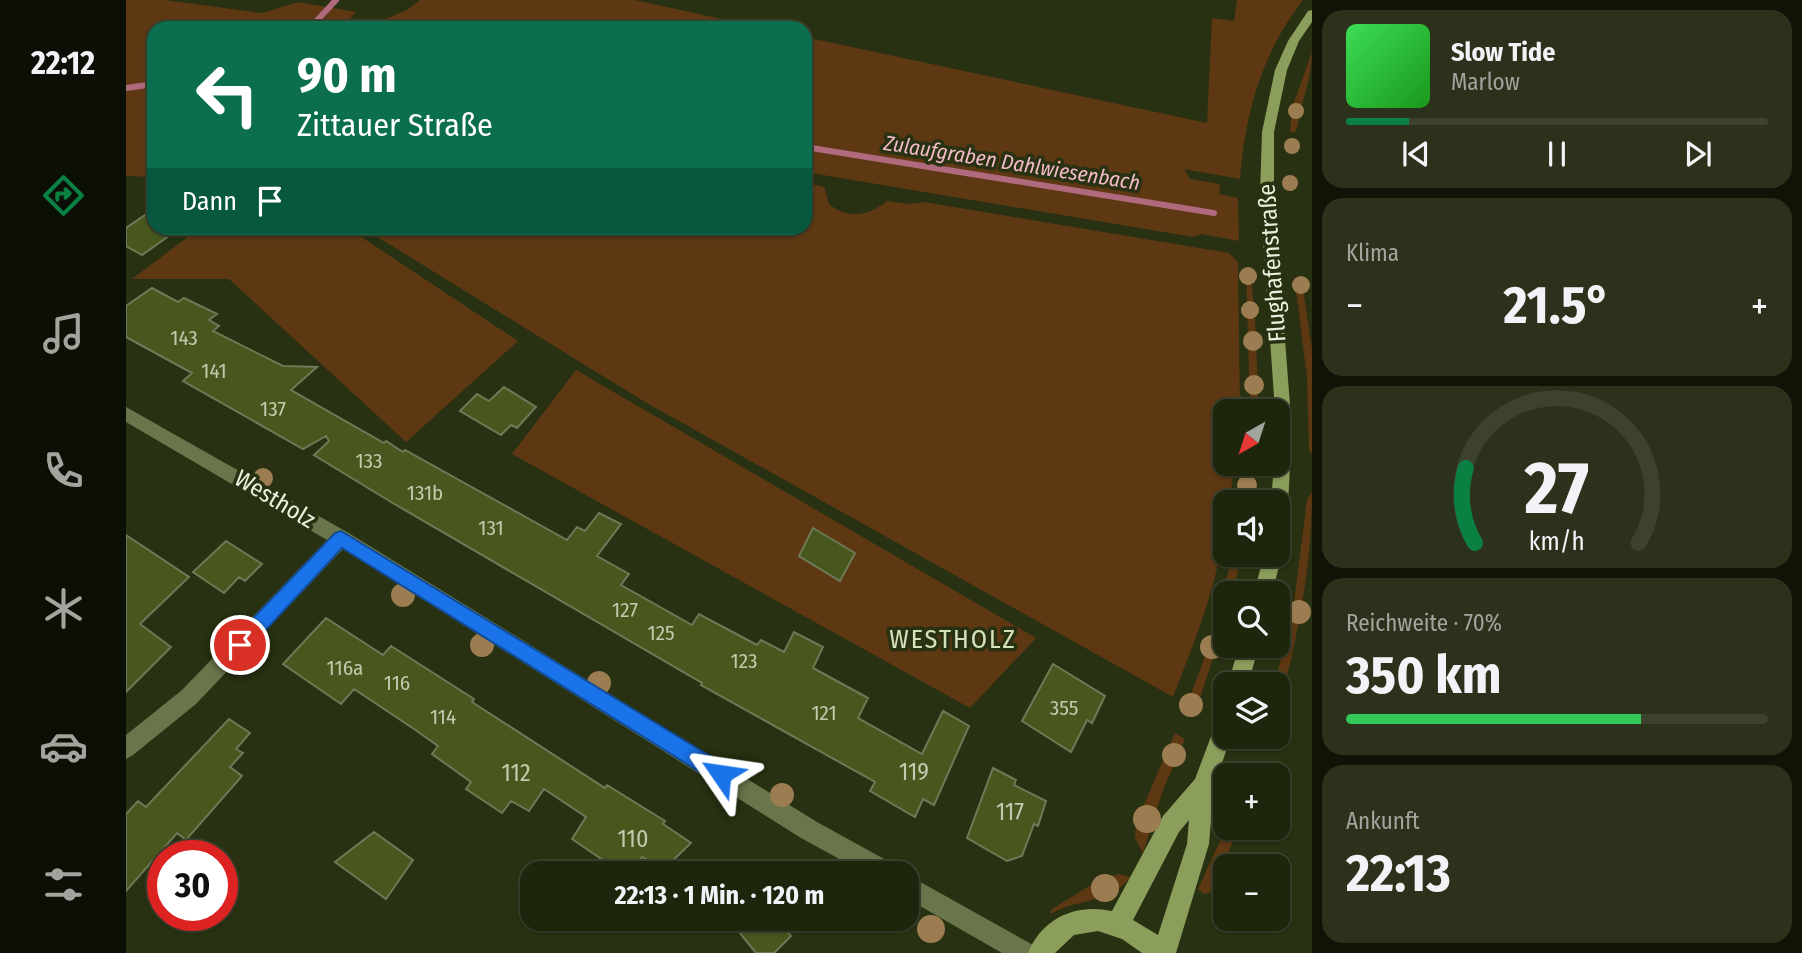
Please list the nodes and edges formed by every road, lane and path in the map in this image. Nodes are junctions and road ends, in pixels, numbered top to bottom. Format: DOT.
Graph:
graph roads {
  1 [pos="1312,13"];
  2 [pos="126,414"];
  3 [pos="1280,490"];
  4 [pos="341,538"];
  5 [pos="126,748"];
  6 [pos="1216,749"];
  7 [pos="1203,786"];
  8 [pos="865,861"];
  9 [pos="919,892"];
  10 [pos="1118,924"];
  11 [pos="1025,953"];
  12 [pos="1040,953"];
  13 [pos="1162,953"];
  1 -- 3 [label="main road, Flughafenstraße"];
  2 -- 4 [label="street, Westholz"];
  4 -- 5 [label="street"];
  4 -- 8 [label="street, Westholz"];
  6 -- 7 [label="main road"];
  7 -- 10 [label="main road"];
  7 -- 13 [label="main road"];
  9 -- 11 [label="street"];
  10 -- 12 [label="main road"];
  10 -- 13 [label="main road"];
}
